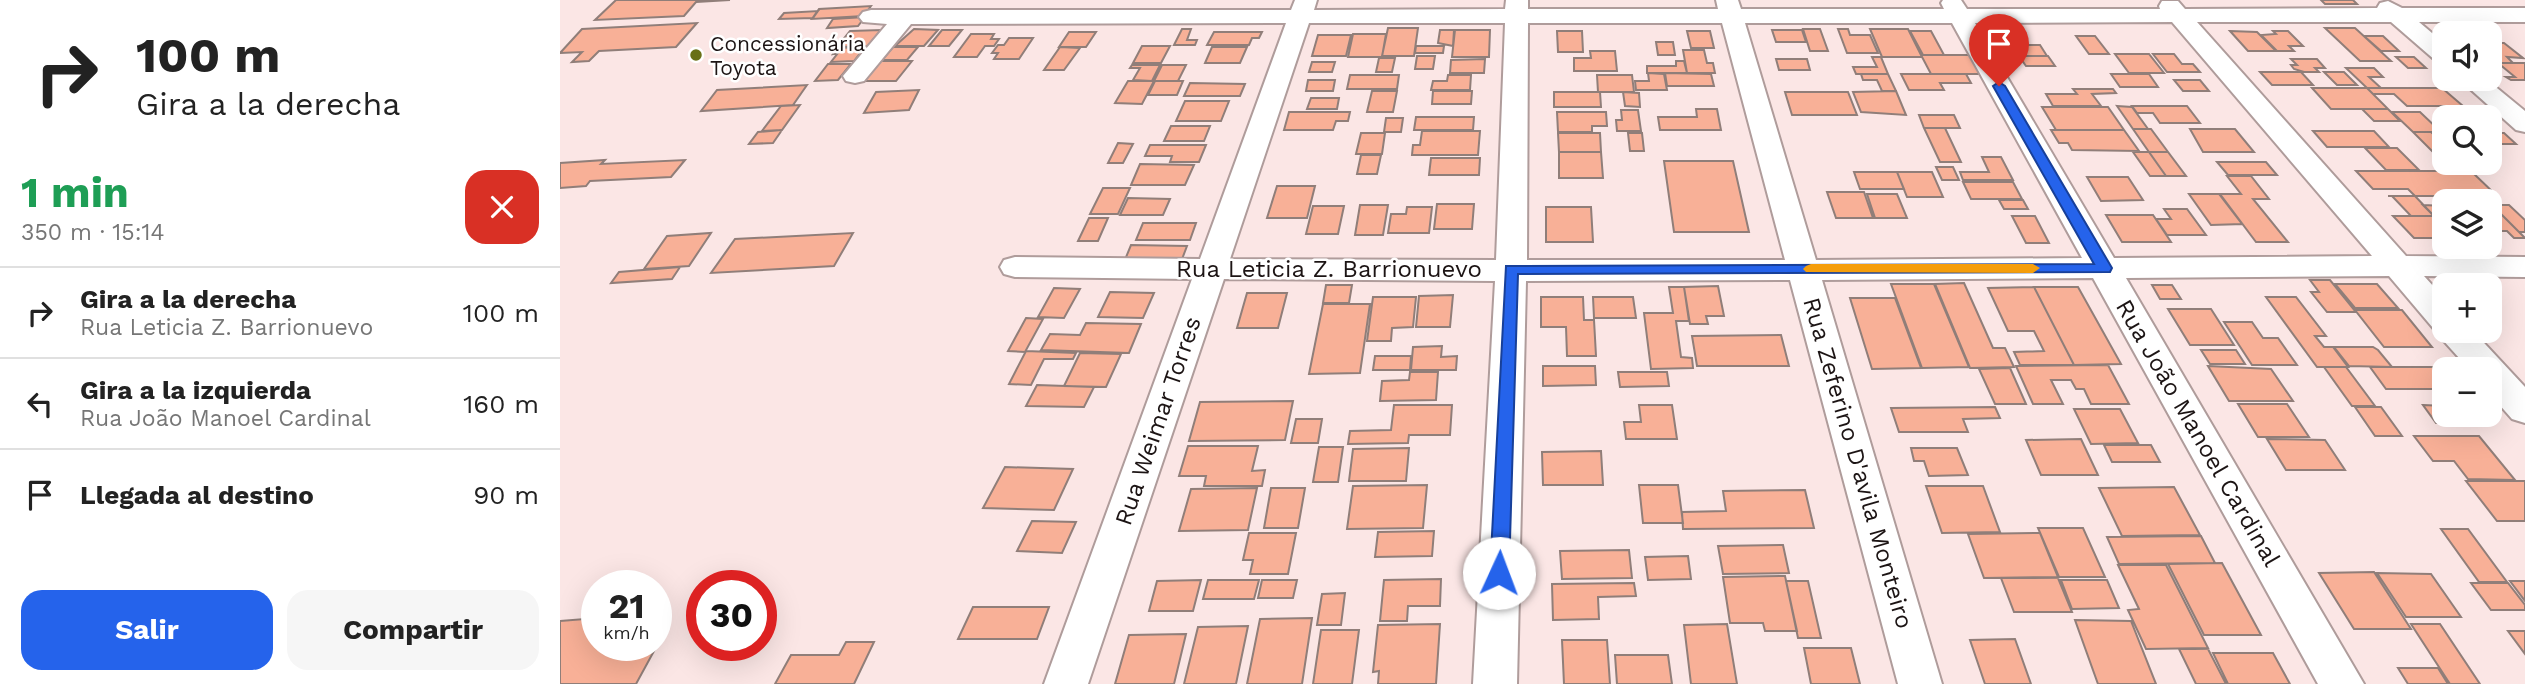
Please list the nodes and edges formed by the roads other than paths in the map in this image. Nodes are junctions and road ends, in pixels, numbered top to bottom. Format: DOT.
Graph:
graph roads {
  1 [pos="2387,7"];
  2 [pos="1303,8"];
  3 [pos="1729,8"];
  4 [pos="2172,8"];
  5 [pos="878,9"];
  6 [pos="1086,9"];
  7 [pos="1517,9"];
  8 [pos="1955,9"];
  9 [pos="2525,15"];
  10 [pos="904,18"];
  11 [pos="2432,45"];
  12 [pos="855,76"];
  13 [pos="2485,91"];
  14 [pos="2525,124"];
  15 [pos="2395,264"];
  16 [pos="1015,267"];
  17 [pos="2525,267"];
  18 [pos="2105,268"];
  19 [pos="1511,269"];
  20 [pos="1803,269"];
  21 [pos="1211,270"];
  22 [pos="2432,305"];
  23 [pos="2465,343"];
  24 [pos="2477,357"];
  25 [pos="2502,384"];
  26 [pos="2525,410"];
  27 [pos="1066,684"];
  28 [pos="1495,684"];
  29 [pos="1920,684"];
  30 [pos="2342,684"];
  1 -- 4 [label="street"];
  1 -- 9 [label="street"];
  1 -- 11 [label="street"];
  2 -- 6 [label="street"];
  2 -- 7 [label="street"];
  2 -- 21 [label="street, Rua Weimar Torres"];
  3 -- 7 [label="street"];
  3 -- 8 [label="street"];
  3 -- 20 [label="street, Rua Zeferino D'avila Monteiro"];
  4 -- 8 [label="street"];
  4 -- 15 [label="street"];
  5 -- 10 [label="street"];
  6 -- 10 [label="street"];
  7 -- 19 [label="street"];
  8 -- 18 [label="street, Rua João Manoel Cardinal"];
  10 -- 12 [label="street"];
  13 -- 14 [label="street"];
  15 -- 17 [label="street, Rua Leticia Z. Barrionuevo"];
  15 -- 18 [label="street, Rua Leticia Z. Barrionuevo"];
  15 -- 22 [label="street"];
  16 -- 21 [label="street, Rua Leticia Z. Barrionuevo"];
  18 -- 20 [label="street, Rua Leticia Z. Barrionuevo"];
  18 -- 30 [label="street, Rua João Manoel Cardinal"];
  19 -- 20 [label="street, Rua Leticia Z. Barrionuevo"];
  19 -- 21 [label="street, Rua Leticia Z. Barrionuevo"];
  19 -- 28 [label="street"];
  20 -- 29 [label="street, Rua Zeferino D'avila Monteiro"];
  21 -- 27 [label="street, Rua Weimar Torres"];
  23 -- 24 [label="street"];
  25 -- 26 [label="street"];
}
